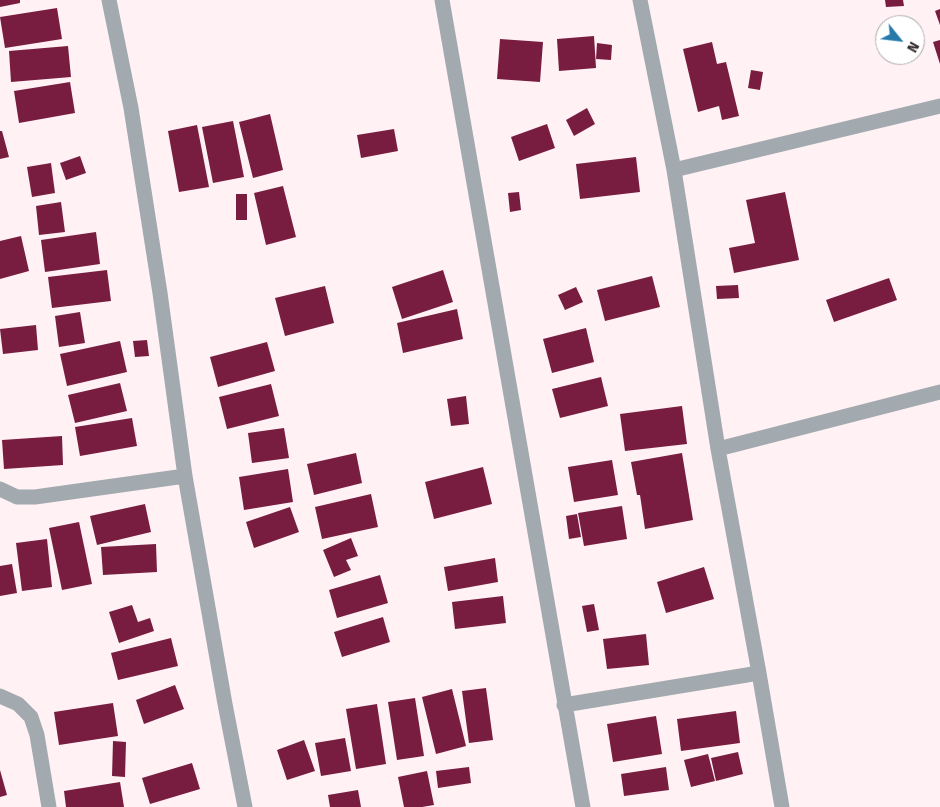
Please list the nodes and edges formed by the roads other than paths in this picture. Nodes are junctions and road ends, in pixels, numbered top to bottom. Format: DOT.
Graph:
graph roads {
  1 [pos="109,0"];
  2 [pos="442,0"];
  3 [pos="640,0"];
  4 [pos="940,106"];
  5 [pos="674,170"];
  6 [pos="940,392"];
  7 [pos="718,449"];
  8 [pos="185,476"];
  9 [pos="0,489"];
  10 [pos="759,673"];
  11 [pos="0,696"];
  12 [pos="564,705"];
  13 [pos="49,807"];
  14 [pos="245,807"];
  15 [pos="583,807"];
  16 [pos="782,807"];
  1 -- 8 [label="street"];
  2 -- 12 [label="street"];
  3 -- 5 [label="street"];
  4 -- 5 [label="street"];
  5 -- 7 [label="street"];
  6 -- 7 [label="street"];
  7 -- 10 [label="street"];
  8 -- 9 [label="street"];
  8 -- 14 [label="street"];
  10 -- 12 [label="street"];
  10 -- 16 [label="street"];
  11 -- 13 [label="street"];
  12 -- 15 [label="street"];
}
